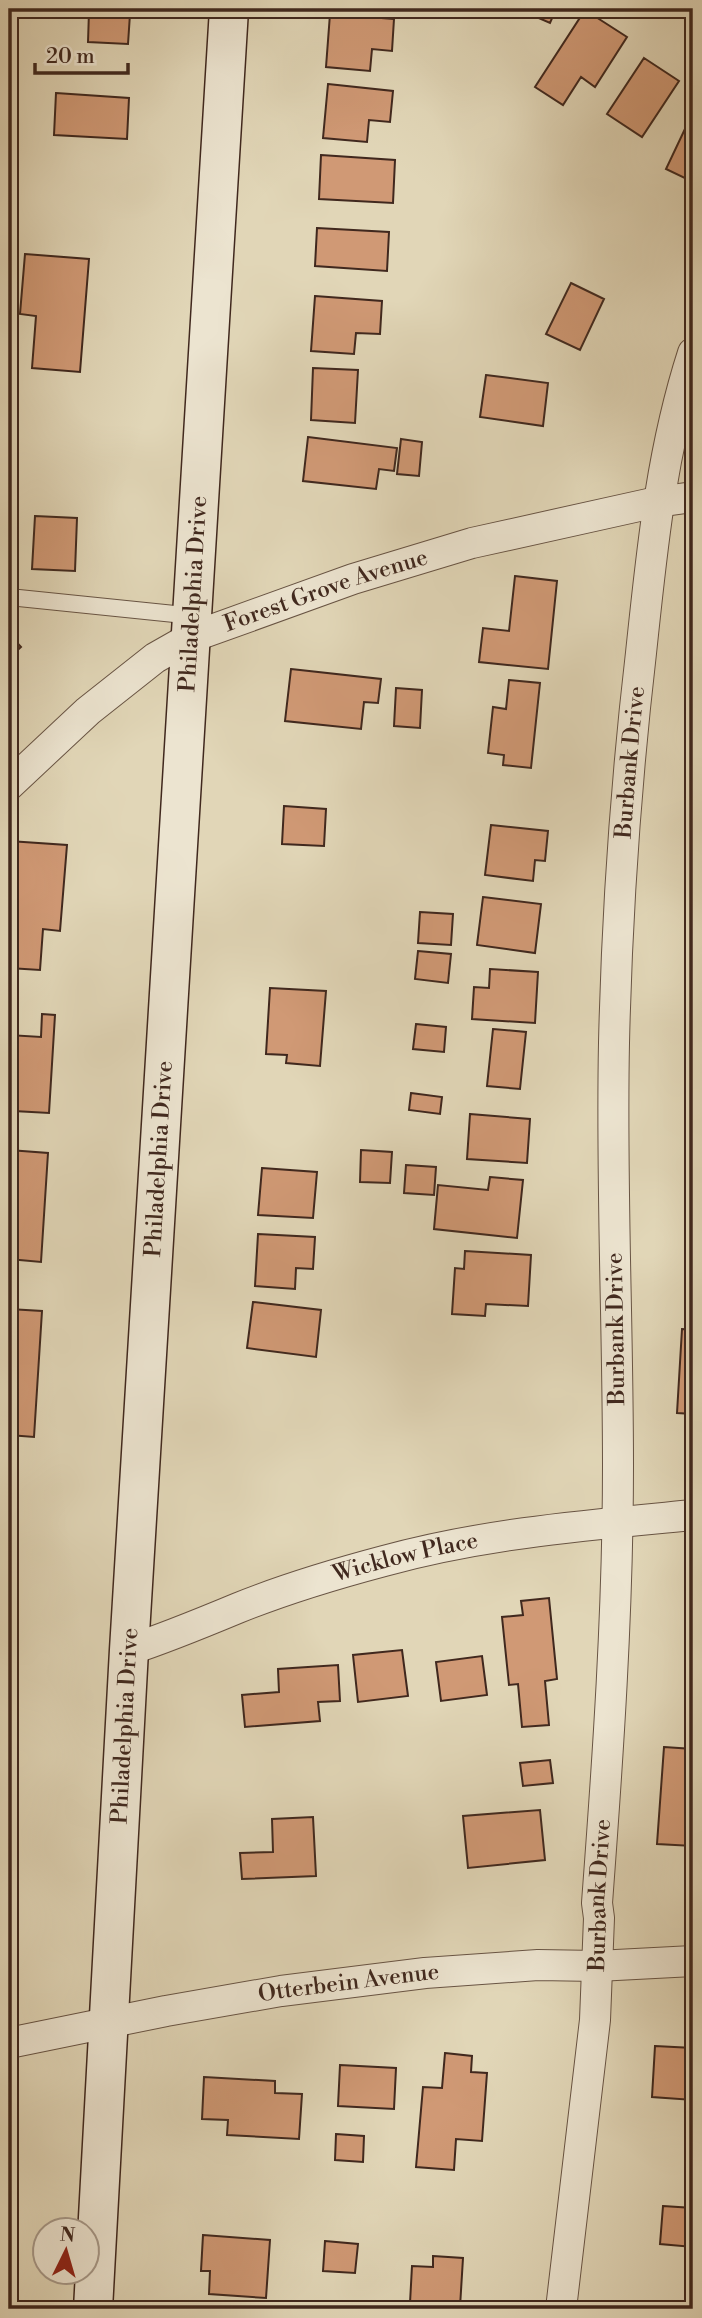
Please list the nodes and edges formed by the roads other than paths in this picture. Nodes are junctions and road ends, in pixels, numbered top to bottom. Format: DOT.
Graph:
graph roads {
  1 [pos="227,9"];
  2 [pos="693,353"];
  3 [pos="693,497"];
  4 [pos="657,502"];
  5 [pos="9,597"];
  6 [pos="193,627"];
  7 [pos="9,785"];
  8 [pos="693,1515"];
  9 [pos="617,1522"];
  10 [pos="129,1650"];
  11 [pos="693,1961"];
  12 [pos="597,1966"];
  13 [pos="108,2022"];
  14 [pos="9,2043"];
  15 [pos="93,2309"];
  16 [pos="561,2309"];
  1 -- 6 [label="main road, Philadelphia Drive"];
  2 -- 4 [label="street, Burbank Drive"];
  3 -- 4 [label="street, Forest Grove Avenue"];
  4 -- 6 [label="street, Forest Grove Avenue"];
  4 -- 9 [label="street, Burbank Drive"];
  5 -- 6 [label="lane"];
  6 -- 7 [label="street, Forest Grove Avenue"];
  6 -- 10 [label="main road, Philadelphia Drive"];
  8 -- 9 [label="street, Wicklow Place"];
  9 -- 10 [label="street, Wicklow Place"];
  9 -- 12 [label="street, Burbank Drive"];
  10 -- 13 [label="main road, Philadelphia Drive"];
  11 -- 12 [label="street, Otterbein Avenue"];
  12 -- 13 [label="street, Otterbein Avenue"];
  12 -- 16 [label="street, Burbank Drive"];
  13 -- 14 [label="street, Otterbein Avenue"];
  13 -- 15 [label="main road, Philadelphia Drive"];
}
